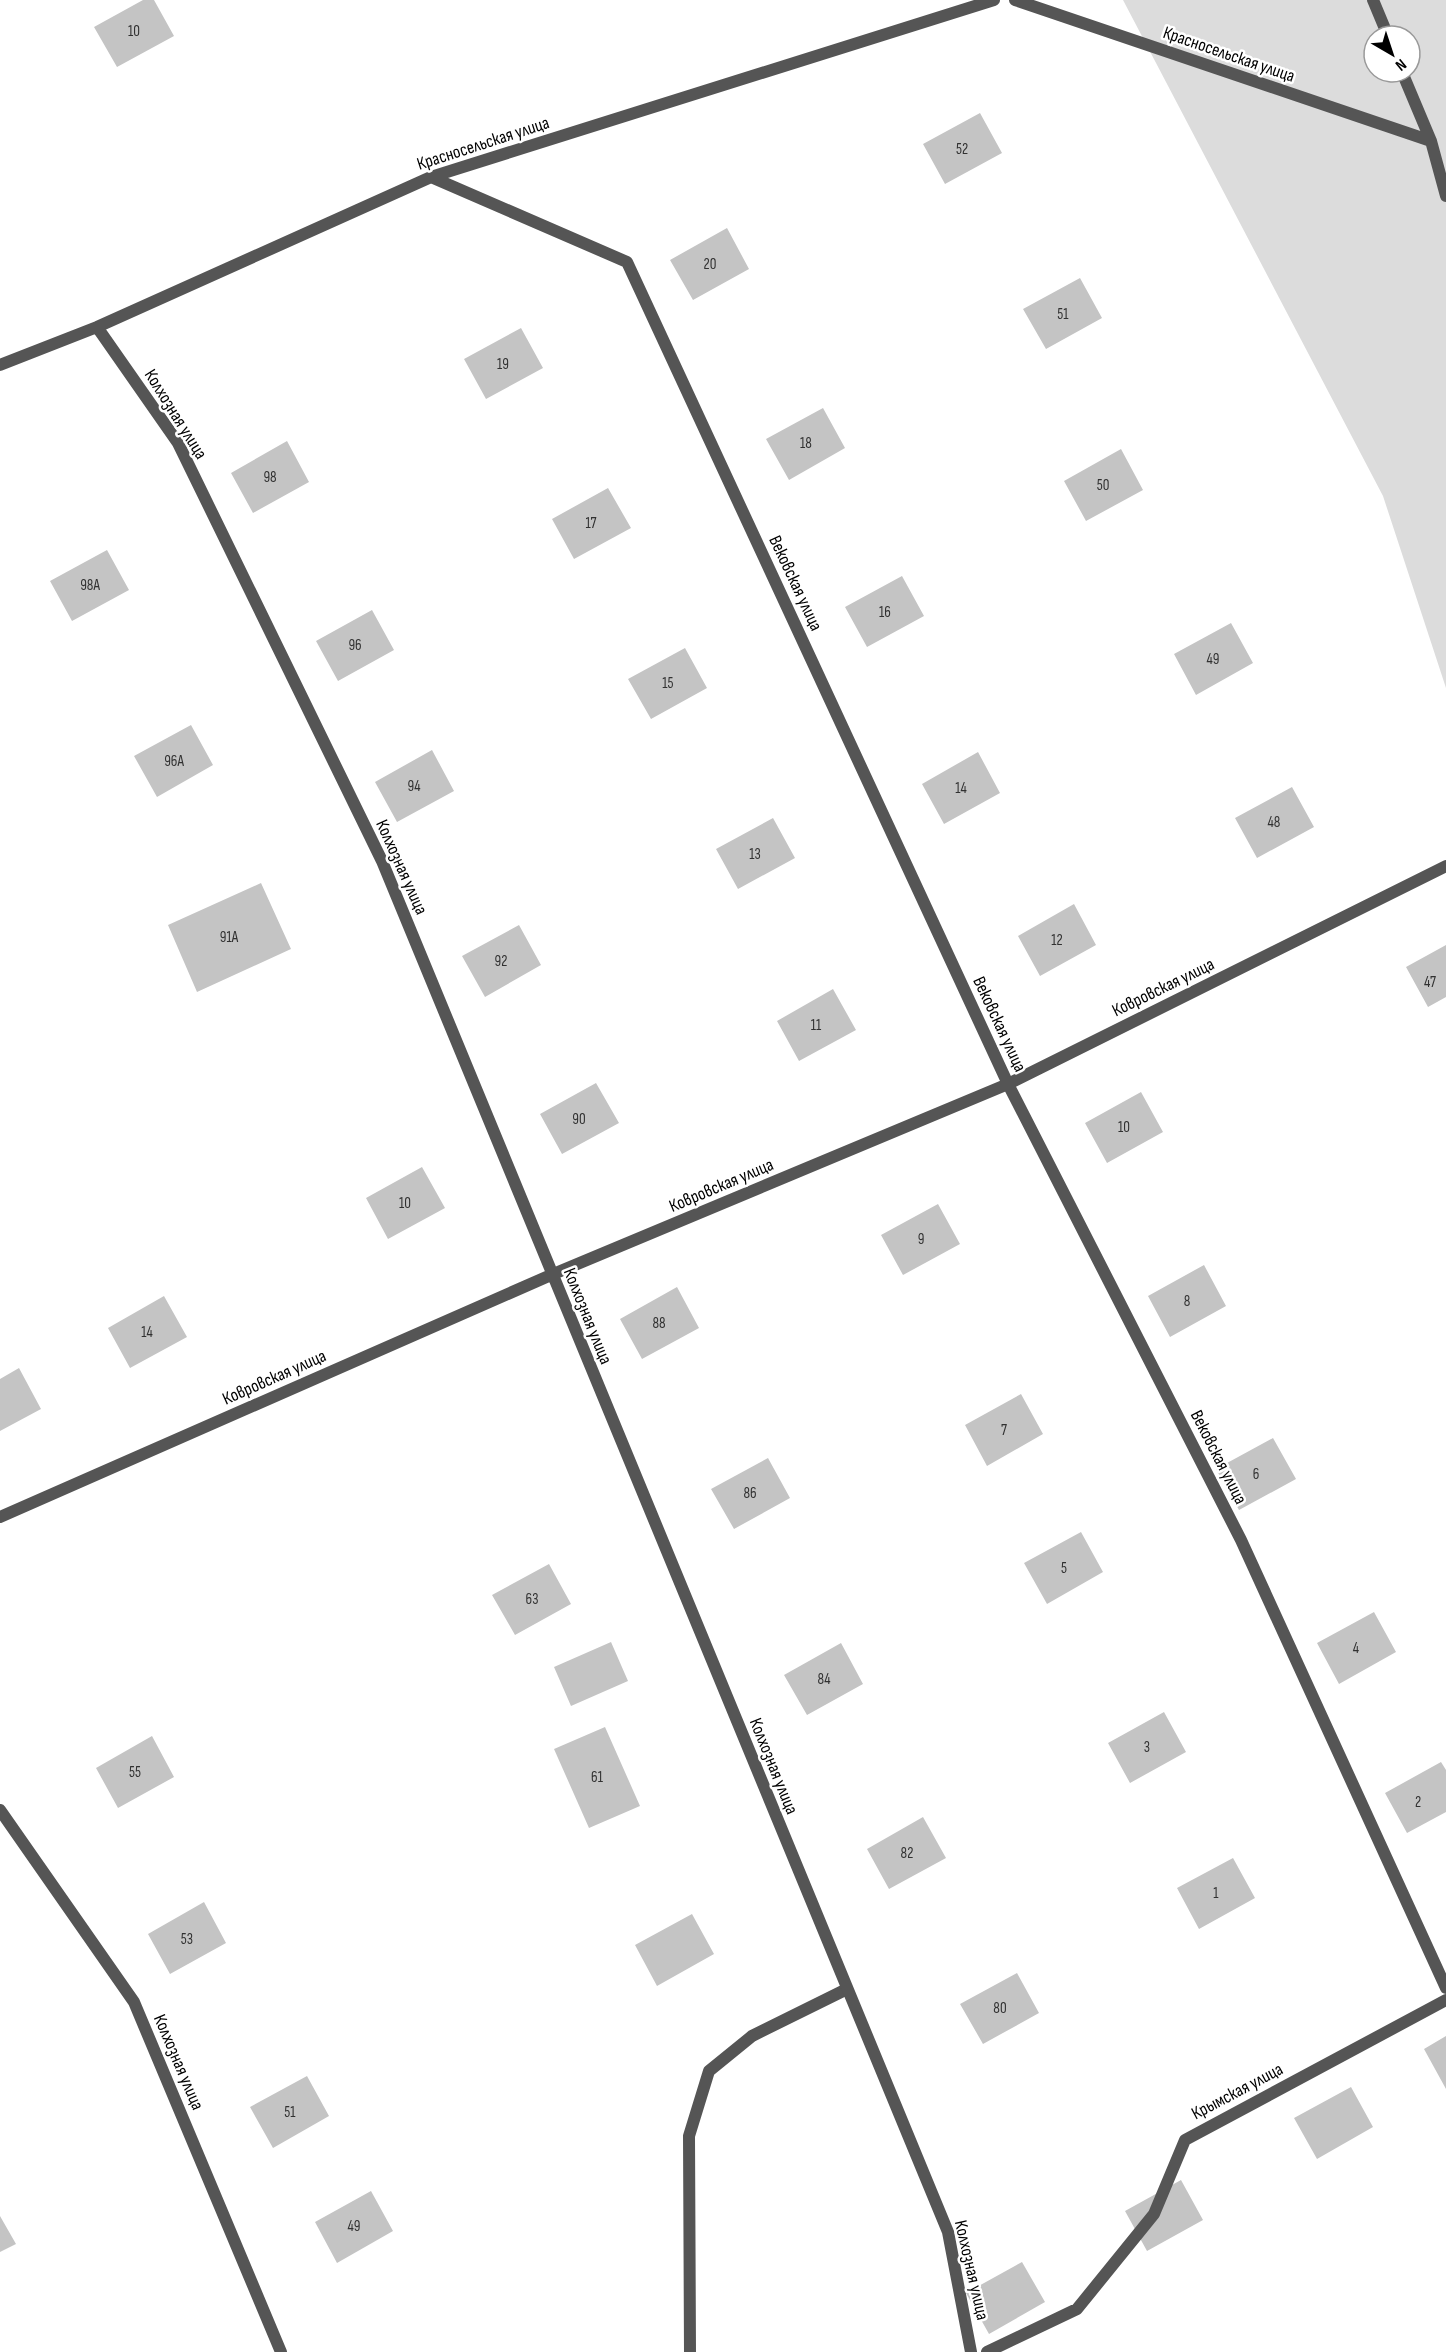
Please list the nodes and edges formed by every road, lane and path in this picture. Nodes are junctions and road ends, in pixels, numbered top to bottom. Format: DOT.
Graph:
graph roads {
  1 [pos="994,0"];
  2 [pos="1015,0"];
  3 [pos="1373,0"];
  4 [pos="1383,24"];
  5 [pos="1407,84"];
  6 [pos="1431,141"];
  7 [pos="431,177"];
  8 [pos="1446,196"];
  9 [pos="97,327"];
  10 [pos="0,365"];
  11 [pos="1446,866"];
  12 [pos="1008,1084"];
  13 [pos="551,1275"];
  14 [pos="0,1517"];
  15 [pos="0,1810"];
  16 [pos="1446,1988"];
  17 [pos="847,1989"];
  18 [pos="1446,2000"];
  19 [pos="281,2352"];
  20 [pos="690,2352"];
  21 [pos="971,2352"];
  22 [pos="987,2352"];
  1 -- 7 [label="street, Красносельская улица"];
  2 -- 6 [label="street, Красносельская улица"];
  3 -- 4 [label="street"];
  5 -- 6 [label="street"];
  6 -- 8 [label="street"];
  7 -- 9 [label="street, Красносельская улица"];
  7 -- 12 [label="street, Вековская улица"];
  9 -- 10 [label="street, Красносельская улица"];
  9 -- 13 [label="street, Колхозная улица"];
  11 -- 12 [label="street, Ковровская улица"];
  12 -- 13 [label="street, Ковровская улица"];
  12 -- 16 [label="street, Вековская улица"];
  13 -- 14 [label="street, Ковровская улица"];
  13 -- 17 [label="street, Колхозная улица"];
  15 -- 19 [label="street, Колхозная улица"];
  17 -- 20 [label="street"];
  17 -- 21 [label="street, Колхозная улица"];
  18 -- 22 [label="street, Крымская улица"];
}
